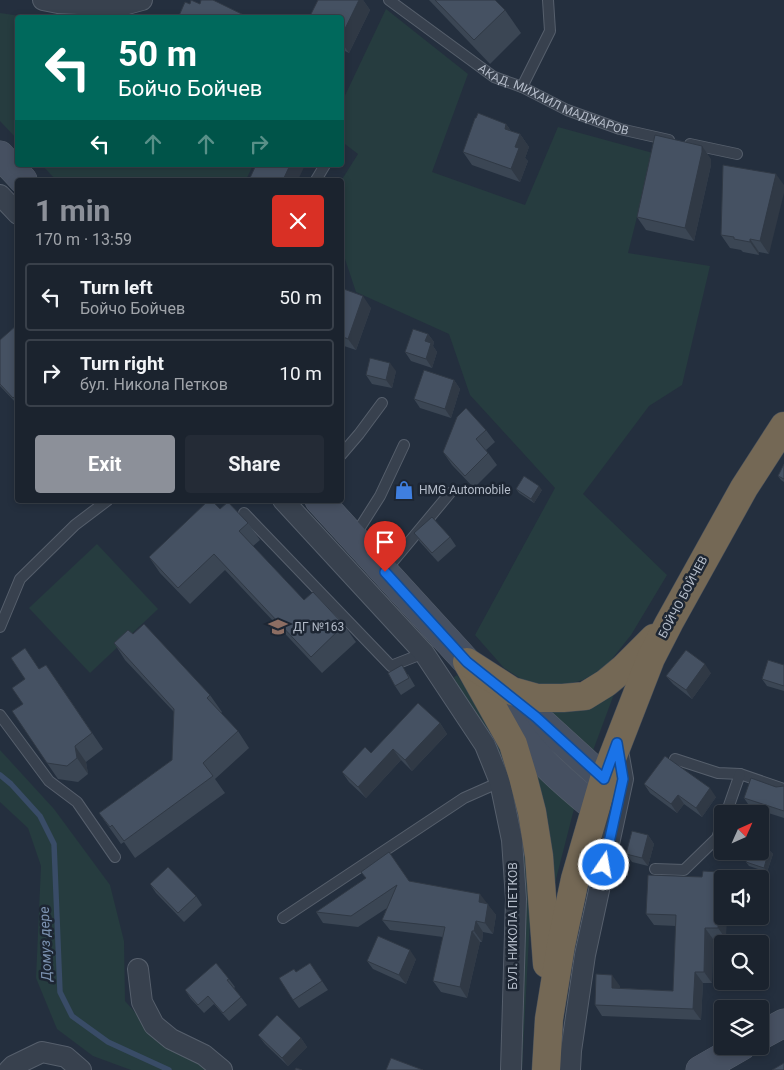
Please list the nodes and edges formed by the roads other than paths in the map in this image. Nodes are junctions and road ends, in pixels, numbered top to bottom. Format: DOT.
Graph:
graph roads {
  1 [pos="43,0"];
  2 [pos="142,0"];
  3 [pos="389,0"];
  4 [pos="548,0"];
  5 [pos="522,87"];
  6 [pos="737,154"];
  7 [pos="0,155"];
  8 [pos="324,167"];
  9 [pos="21,178"];
  10 [pos="317,178"];
  11 [pos="0,195"];
  12 [pos="15,211"];
  13 [pos="382,403"];
  14 [pos="784,426"];
  15 [pos="404,446"];
  16 [pos="344,452"];
  17 [pos="450,493"];
  18 [pos="104,503"];
  19 [pos="285,503"];
  20 [pos="322,503"];
  21 [pos="244,513"];
  22 [pos="354,538"];
  23 [pos="385,572"];
  24 [pos="669,623"];
  25 [pos="0,627"];
  26 [pos="424,653"];
  27 [pos="467,662"];
  28 [pos="0,715"];
  29 [pos="617,743"];
  30 [pos="675,759"];
  31 [pos="740,774"];
  32 [pos="604,779"];
  33 [pos="500,782"];
  34 [pos="784,789"];
  35 [pos="729,805"];
  36 [pos="595,808"];
  37 [pos="714,841"];
  38 [pos="114,857"];
  39 [pos="655,869"];
  40 [pos="283,918"];
  41 [pos="138,969"];
  42 [pos="549,1019"];
  43 [pos="784,1023"];
  44 [pos="769,1031"];
  45 [pos="726,1055"];
  46 [pos="9,1070"];
  47 [pos="81,1070"];
  48 [pos="222,1070"];
  49 [pos="512,1070"];
  50 [pos="546,1070"];
  51 [pos="570,1070"];
  52 [pos="700,1070"];
  1 -- 2 [label="street"];
  3 -- 5 [label="lane, АКАД. МИХАИЛ МАДЖАРОВ"];
  4 -- 5 [label="lane"];
  5 -- 6 [label="lane, АКАД. МИХАИЛ МАДЖАРОВ"];
  7 -- 9 [label="street"];
  8 -- 10 [label="lane"];
  11 -- 12 [label="street"];
  13 -- 16 [label="lane"];
  14 -- 24 [label="highway, БОЙЧО БОЙЧЕВ"];
  15 -- 22 [label="lane"];
  17 -- 23 [label="lane"];
  18 -- 25 [label="lane"];
  19 -- 26 [label="street, БУЛ. НИКОЛА ПЕТКОВ"];
  20 -- 22 [label="street"];
  21 -- 26 [label="lane"];
  22 -- 23 [label="street"];
  23 -- 27 [label="street"];
  24 -- 27 [label="highway"];
  24 -- 29 [label="highway, БОЙЧО БОЙЧЕВ"];
  26 -- 33 [label="street, БУЛ. НИКОЛА ПЕТКОВ"];
  27 -- 32 [label="street"];
  27 -- 36 [label="street"];
  27 -- 42 [label="highway"];
  28 -- 38 [label="lane"];
  29 -- 32 [label="highway, БОЙЧО БОЙЧЕВ"];
  29 -- 51 [label="street"];
  30 -- 31 [label="lane"];
  31 -- 34 [label="lane"];
  31 -- 35 [label="lane"];
  32 -- 36 [label="highway"];
  33 -- 40 [label="lane"];
  33 -- 49 [label="street, БУЛ. НИКОЛА ПЕТКОВ"];
  36 -- 42 [label="highway"];
  37 -- 39 [label="lane"];
  41 -- 48 [label="street"];
  42 -- 50 [label="highway"];
  43 -- 44 [label="street"];
  45 -- 52 [label="street"];
  46 -- 47 [label="street"];
}
